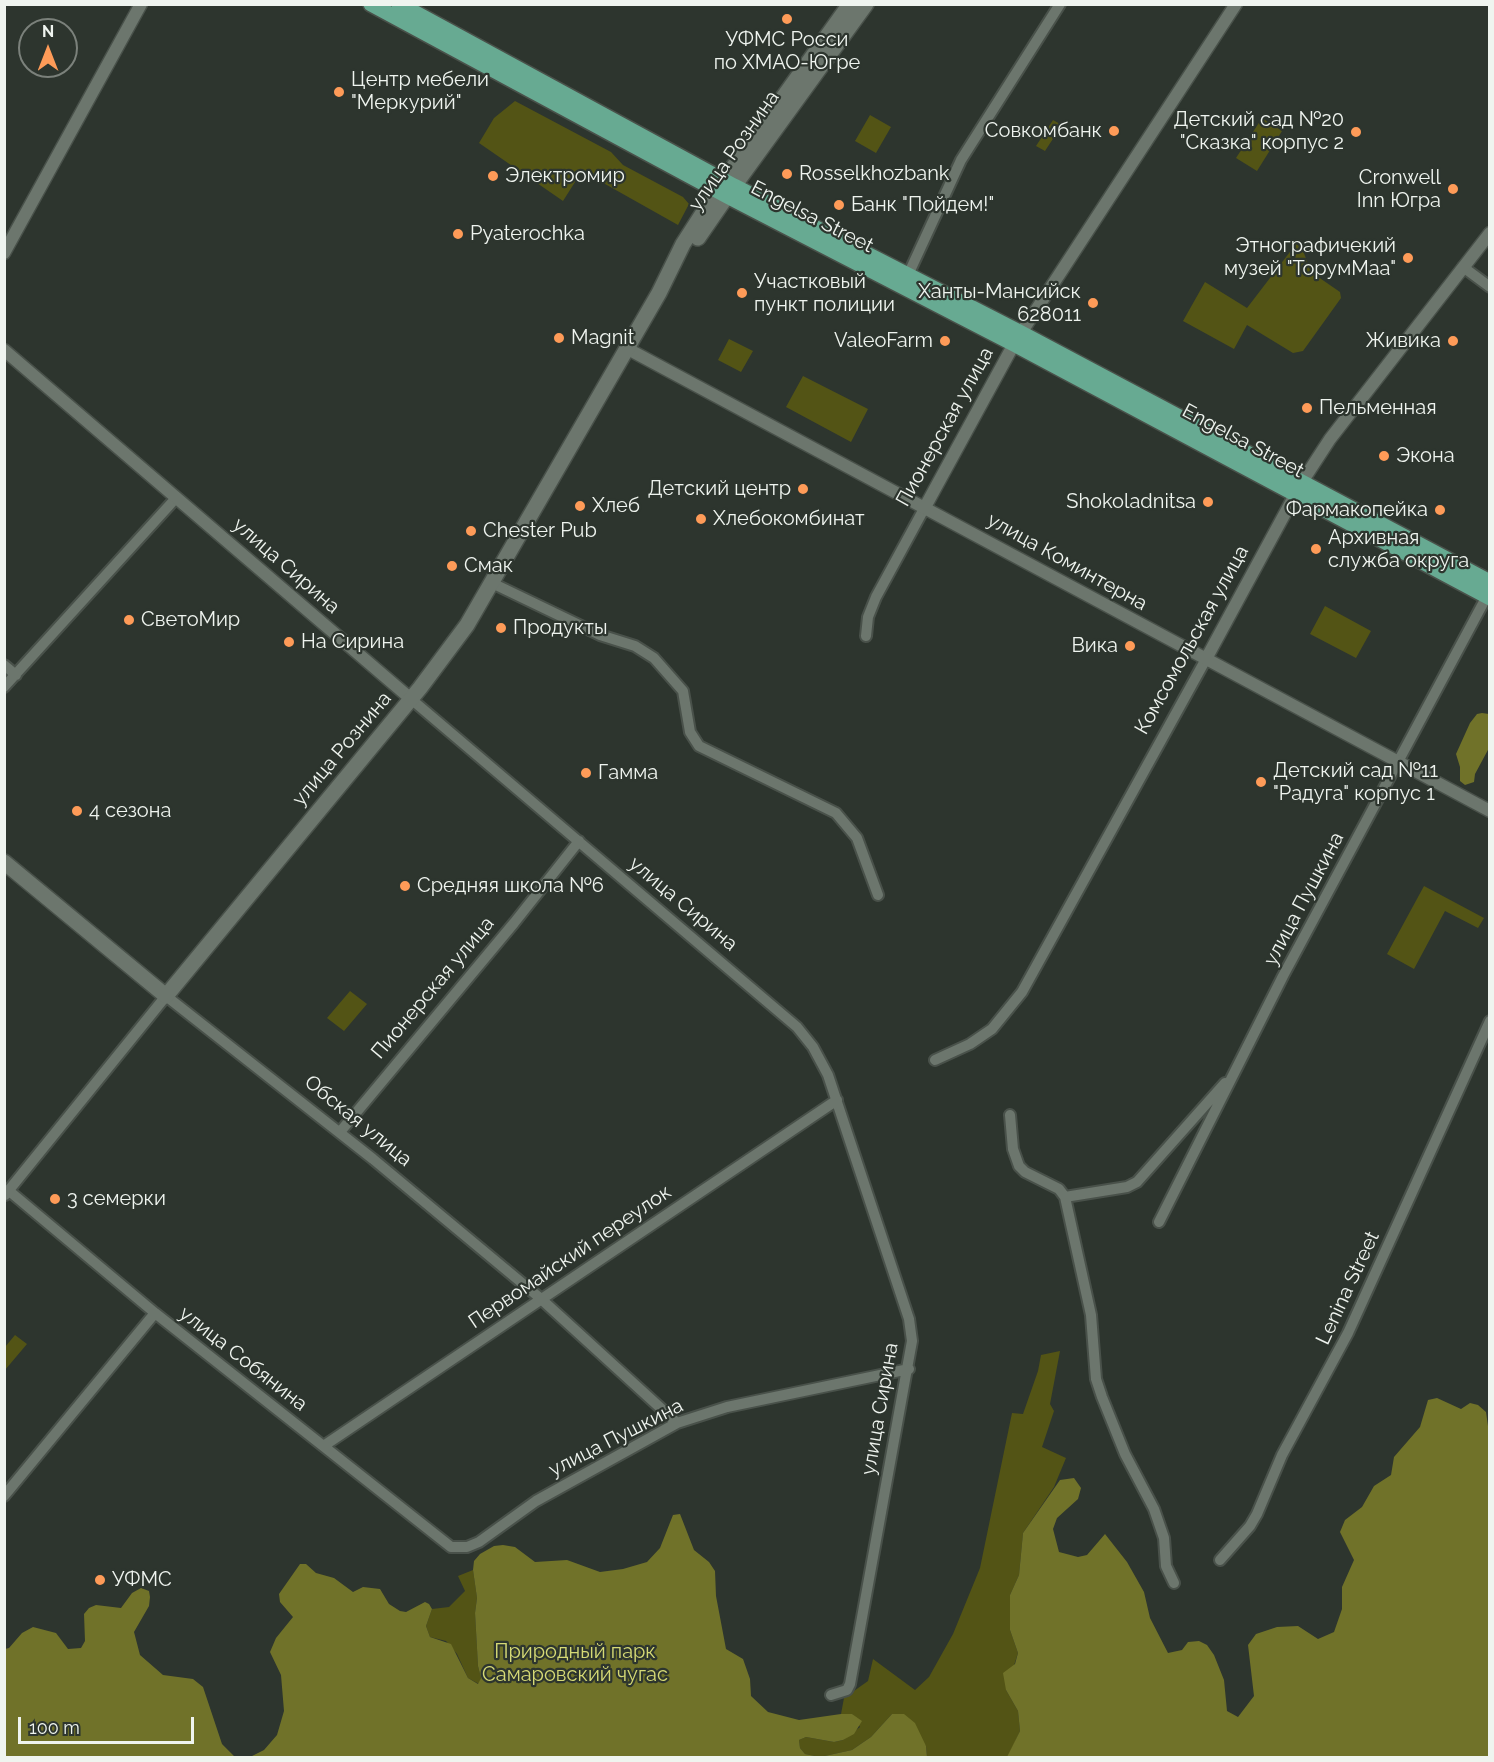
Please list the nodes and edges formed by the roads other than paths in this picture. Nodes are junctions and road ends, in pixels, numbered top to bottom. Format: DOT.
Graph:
graph roads {
  1 [pos="141,4"];
  2 [pos="371,4"];
  3 [pos="399,4"];
  4 [pos="850,4"];
  5 [pos="866,4"];
  6 [pos="1060,4"];
  7 [pos="1236,4"];
  8 [pos="846,21"];
  9 [pos="725,188"];
  10 [pos="1490,233"];
  11 [pos="4,253"];
  12 [pos="1463,267"];
  13 [pos="908,275"];
  14 [pos="1490,287"];
  15 [pos="1017,339"];
  16 [pos="626,348"];
  17 [pos="4,350"];
  18 [pos="1299,487"];
  19 [pos="176,498"];
  20 [pos="926,507"];
  21 [pos="494,584"];
  22 [pos="1489,592"];
  23 [pos="866,636"];
  24 [pos="1206,659"];
  25 [pos="4,665"];
  26 [pos="16,675"];
  27 [pos="4,687"];
  28 [pos="411,699"];
  29 [pos="1397,763"];
  30 [pos="1490,811"];
  31 [pos="579,841"];
  32 [pos="4,862"];
  33 [pos="878,895"];
  34 [pos="166,996"];
  35 [pos="1490,1021"];
  36 [pos="935,1060"];
  37 [pos="1229,1079"];
  38 [pos="837,1100"];
  39 [pos="1010,1115"];
  40 [pos="340,1132"];
  41 [pos="6,1193"];
  42 [pos="1065,1197"];
  43 [pos="1159,1222"];
  44 [pos="540,1298"];
  45 [pos="154,1313"];
  46 [pos="909,1369"];
  47 [pos="677,1423"];
  48 [pos="325,1445"];
  49 [pos="4,1496"];
  50 [pos="459,1548"];
  51 [pos="1220,1560"];
  52 [pos="1174,1583"];
  53 [pos="831,1695"];
  1 -- 11 [label="street"];
  2 -- 9 [label="main road, Engelsa Street"];
  3 -- 9 [label="main road, Engelsa Street"];
  4 -- 8 [label="main road, улица Рознина"];
  5 -- 8 [label="main road, улица Рознина"];
  6 -- 13 [label="street"];
  7 -- 15 [label="street, Пионерская улица"];
  8 -- 9 [label="main road, улица Рознина"];
  9 -- 13 [label="main road, Engelsa Street"];
  9 -- 15 [label="main road, Engelsa Street"];
  9 -- 16 [label="main road, улица Рознина"];
  10 -- 12 [label="street, Комсомольская улица"];
  12 -- 14 [label="street"];
  12 -- 18 [label="street, Комсомольская улица"];
  13 -- 15 [label="main road, Engelsa Street"];
  15 -- 18 [label="main road, Engelsa Street"];
  15 -- 20 [label="street, Пионерская улица"];
  16 -- 20 [label="street, улица Коминтерна"];
  16 -- 21 [label="main road, улица Рознина"];
  17 -- 19 [label="street, улица Сирина"];
  18 -- 22 [label="main road, Engelsa Street"];
  18 -- 24 [label="street, Комсомольская улица"];
  19 -- 26 [label="street"];
  19 -- 28 [label="street, улица Сирина"];
  20 -- 23 [label="street, Пионерская улица"];
  20 -- 24 [label="street, улица Коминтерна"];
  21 -- 28 [label="main road, улица Рознина"];
  21 -- 33 [label="street"];
  22 -- 29 [label="street, улица Пушкина"];
  24 -- 29 [label="street, улица Коминтерна"];
  24 -- 36 [label="street, Комсомольская улица"];
  25 -- 26 [label="street"];
  26 -- 27 [label="street"];
  28 -- 31 [label="street, улица Сирина"];
  28 -- 34 [label="main road, улица Рознина"];
  29 -- 30 [label="street, улица Коминтерна"];
  29 -- 37 [label="street, улица Пушкина"];
  31 -- 38 [label="street, улица Сирина"];
  31 -- 40 [label="street, Пионерская улица"];
  32 -- 34 [label="main road, Обская улица"];
  34 -- 40 [label="street, Обская улица"];
  34 -- 41 [label="street, улица Рознина"];
  35 -- 51 [label="street, Lenina Street"];
  37 -- 42 [label="street"];
  37 -- 43 [label="street, улица Пушкина"];
  38 -- 44 [label="street, Первомайский переулок"];
  38 -- 46 [label="street, улица Сирина"];
  39 -- 42 [label="street"];
  40 -- 44 [label="street, Обская улица"];
  41 -- 45 [label="street, улица Собянина"];
  42 -- 52 [label="street"];
  44 -- 47 [label="street, Обская улица"];
  44 -- 48 [label="street, Первомайский переулок"];
  45 -- 48 [label="street, улица Собянина"];
  45 -- 49 [label="street"];
  46 -- 47 [label="street, улица Пушкина"];
  46 -- 53 [label="street, улица Сирина"];
  47 -- 50 [label="street, улица Пушкина"];
  48 -- 50 [label="street, улица Собянина"];
}
